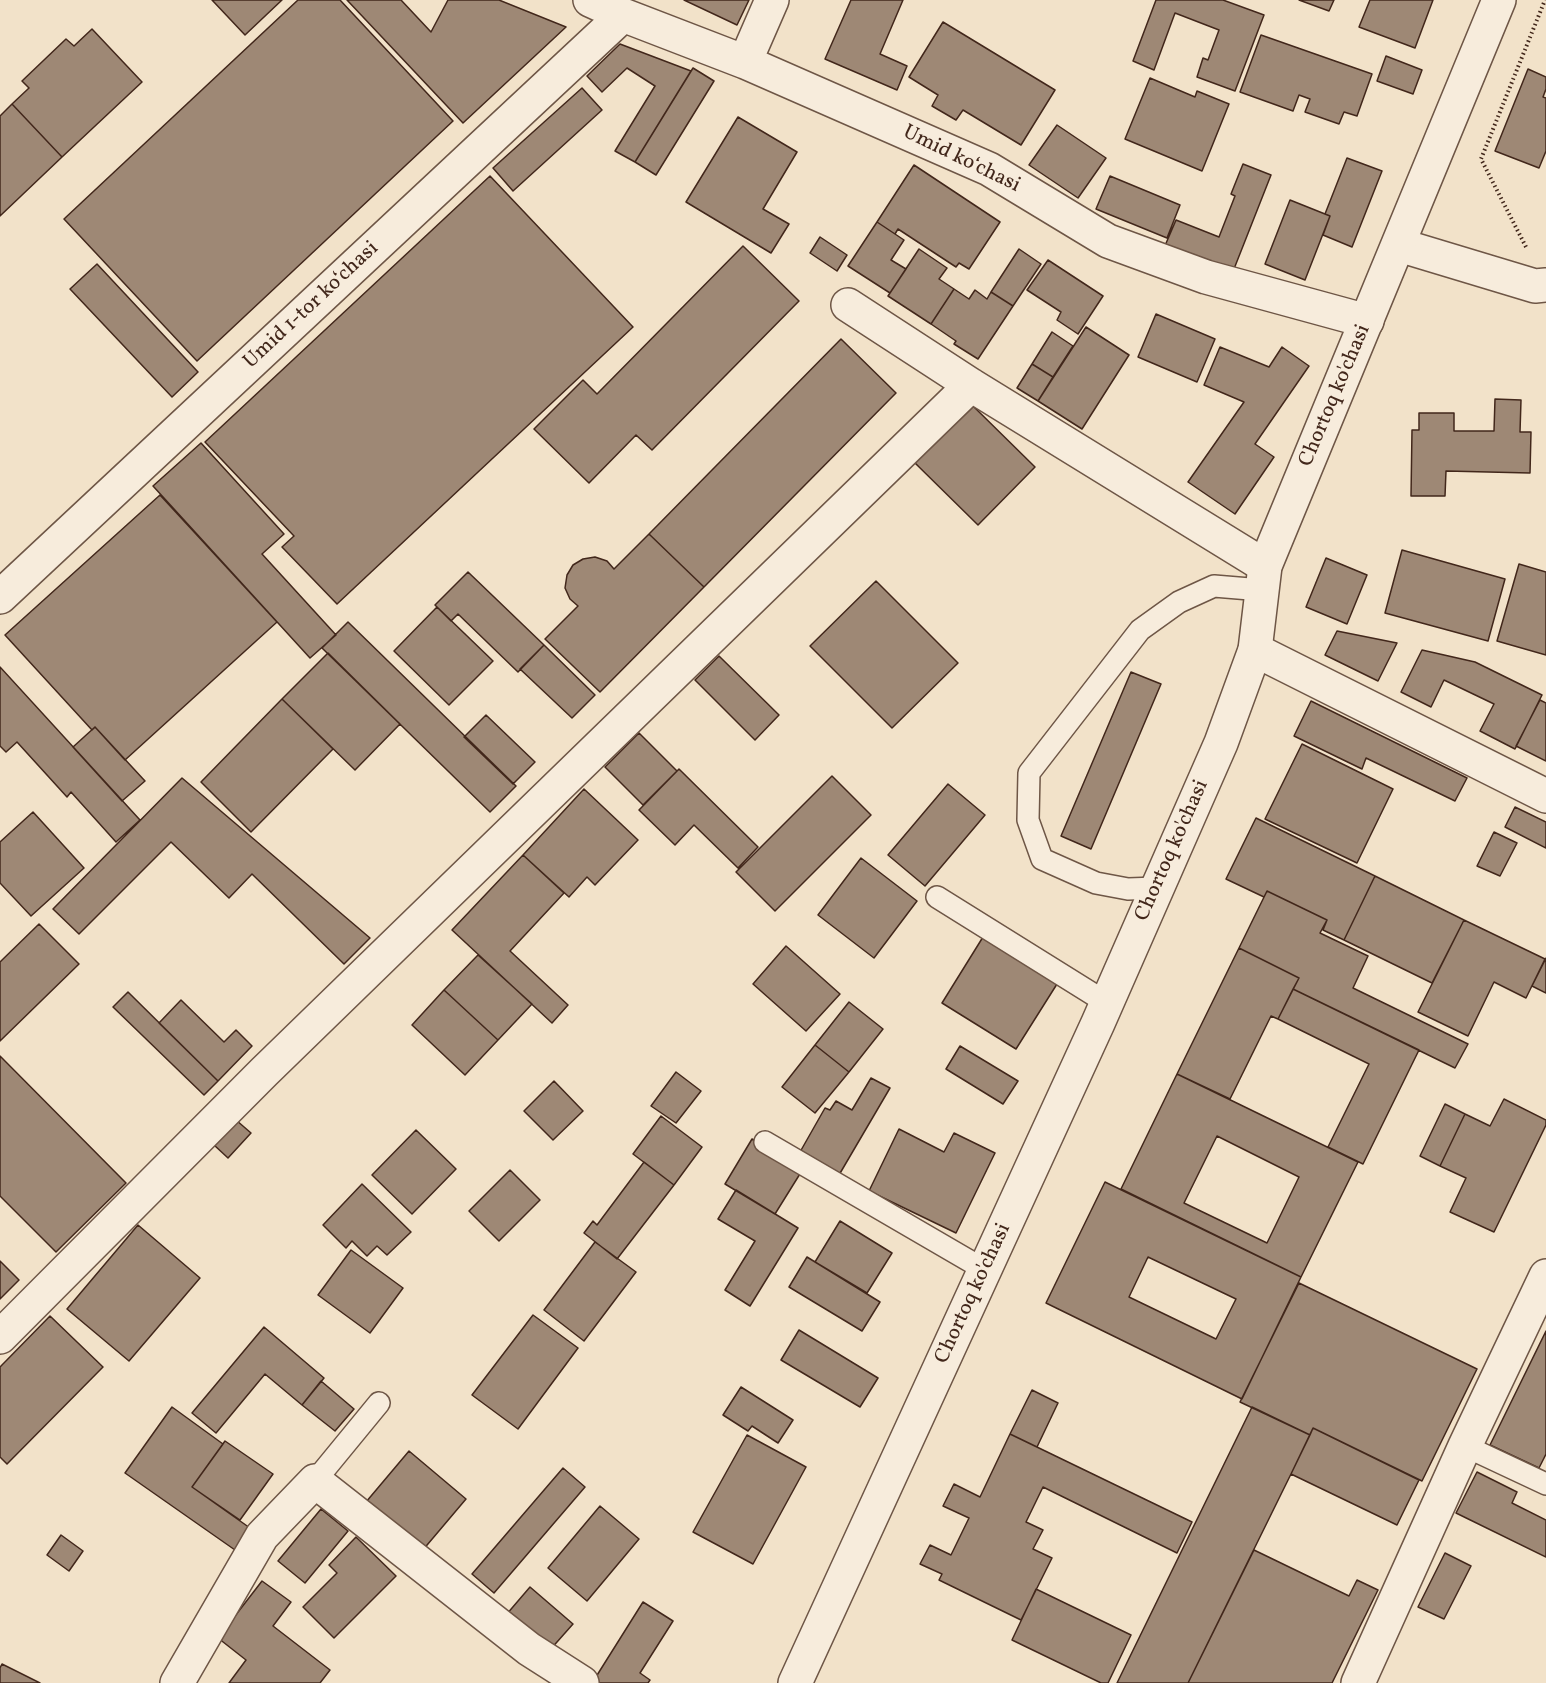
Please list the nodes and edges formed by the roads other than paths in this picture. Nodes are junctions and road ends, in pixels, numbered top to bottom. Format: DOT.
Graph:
graph roads {
  1 [pos="590,0"];
  2 [pos="772,0"];
  3 [pos="1499,0"];
  4 [pos="623,15"];
  5 [pos="745,62"];
  6 [pos="1399,245"];
  7 [pos="1546,285"];
  8 [pos="848,305"];
  9 [pos="1367,321"];
  10 [pos="971,385"];
  11 [pos="1264,578"];
  12 [pos="0,597"];
  13 [pos="1255,650"];
  14 [pos="1546,796"];
  15 [pos="1157,888"];
  16 [pos="937,897"];
  17 [pos="1107,1003"];
  18 [pos="765,1142"];
  19 [pos="985,1270"];
  20 [pos="1546,1276"];
  21 [pos="0,1337"];
  22 [pos="379,1403"];
  23 [pos="1465,1446"];
  24 [pos="315,1481"];
  25 [pos="1546,1484"];
  26 [pos="177,1683"];
  27 [pos="582,1683"];
  28 [pos="795,1683"];
  29 [pos="1358,1683"];
  1 -- 4 [label="street, Umid ko‘chasi"];
  2 -- 5 [label="street"];
  3 -- 6 [label="street, Chortoq ko'chasi"];
  4 -- 5 [label="street, Umid ko‘chasi"];
  4 -- 12 [label="street, Umid 1-tor koʻchasi"];
  5 -- 9 [label="street, Umid ko‘chasi"];
  6 -- 7 [label="street"];
  6 -- 9 [label="street, Chortoq ko'chasi"];
  8 -- 10 [label="street"];
  9 -- 11 [label="street, Chortoq ko'chasi"];
  10 -- 11 [label="street"];
  10 -- 21 [label="street"];
  11 -- 13 [label="street, Chortoq ko'chasi"];
  11 -- 15 [label="lane"];
  13 -- 14 [label="street"];
  13 -- 15 [label="street, Chortoq ko'chasi"];
  15 -- 17 [label="street, Chortoq ko'chasi"];
  16 -- 17 [label="lane"];
  17 -- 19 [label="street, Chortoq ko'chasi"];
  18 -- 19 [label="lane"];
  19 -- 28 [label="street, Chortoq ko'chasi"];
  20 -- 23 [label="street"];
  22 -- 24 [label="lane"];
  23 -- 25 [label="lane"];
  23 -- 29 [label="street"];
  24 -- 26 [label="street"];
  24 -- 27 [label="street"];
}
